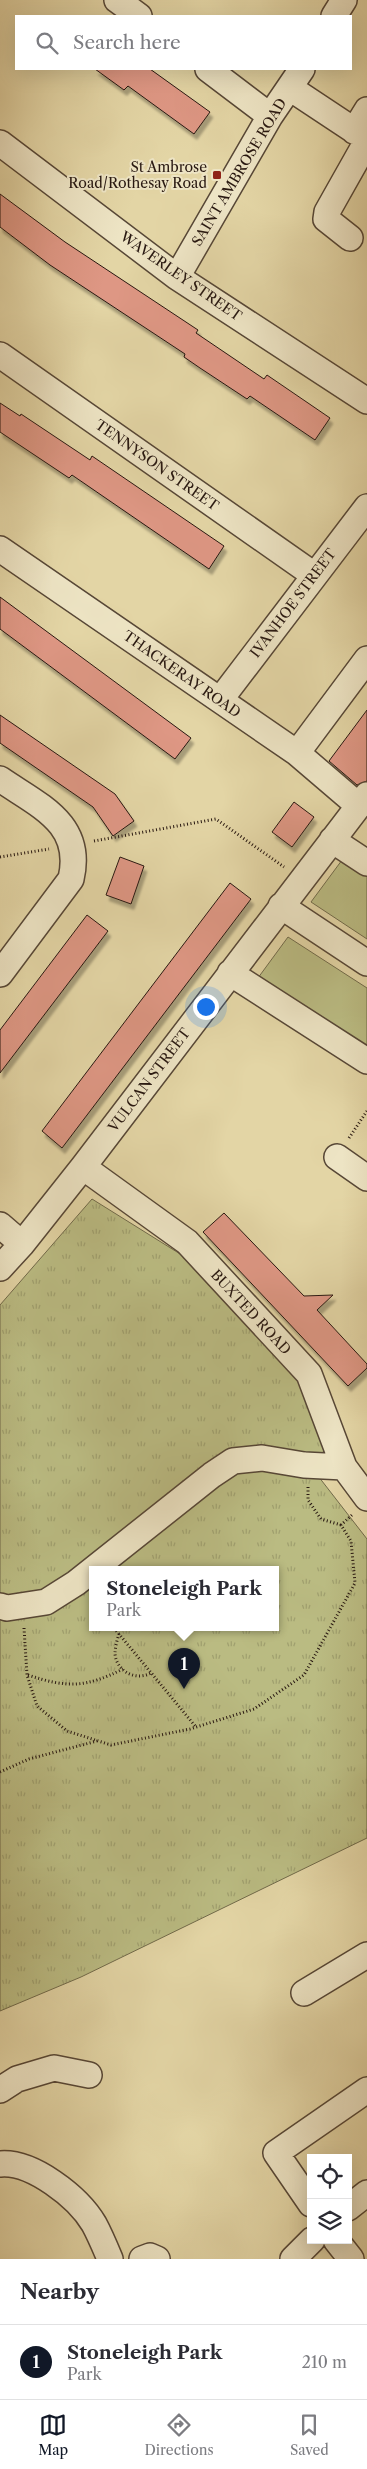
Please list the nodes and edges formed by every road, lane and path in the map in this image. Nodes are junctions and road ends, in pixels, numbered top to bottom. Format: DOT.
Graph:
graph roads {
  1 [pos="117,0"];
  2 [pos="344,0"];
  3 [pos="138,15"];
  4 [pos="335,15"];
  5 [pos="209,70"];
  6 [pos="292,76"];
  7 [pos="367,110"];
  8 [pos="270,116"];
  9 [pos="363,137"];
  10 [pos="0,144"];
  11 [pos="350,238"];
  12 [pos="177,277"];
  13 [pos="0,355"];
  14 [pos="367,401"];
  15 [pos="367,507"];
  16 [pos="0,549"];
  17 [pos="314,575"];
  18 [pos="367,659"];
  19 [pos="220,700"];
  20 [pos="297,754"];
  21 [pos="0,779"];
  22 [pos="363,800"];
  23 [pos="332,840"];
  24 [pos="72,845"];
  25 [pos="0,857"];
  26 [pos="367,863"];
  27 [pos="302,879"];
  28 [pos="281,906"];
  29 [pos="367,963"];
  30 [pos="0,974"];
  31 [pos="230,974"];
  32 [pos="367,1061"];
  33 [pos="367,1111"];
  34 [pos="337,1157"];
  35 [pos="83,1167"];
  36 [pos="367,1178"];
  37 [pos="0,1225"];
  38 [pos="22,1244"];
  39 [pos="0,1268"];
  40 [pos="294,1464"];
  41 [pos="344,1467"];
  42 [pos="361,1505"];
  43 [pos="341,1525"];
  44 [pos="97,1566"];
  45 [pos="89,1573"];
  46 [pos="12,1606"];
  47 [pos="116,1631"];
  48 [pos="119,1634"];
  49 [pos="122,1669"];
  50 [pos="151,1673"];
  51 [pos="27,1674"];
  52 [pos="196,1727"];
  53 [pos="98,1741"];
  54 [pos="0,1772"];
  55 [pos="367,1955"];
  56 [pos="304,1993"];
  57 [pos="89,2075"];
  58 [pos="0,2090"];
  59 [pos="367,2090"];
  60 [pos="0,2164"];
  61 [pos="367,2193"];
  62 [pos="308,2199"];
  63 [pos="352,2205"];
  64 [pos="308,2244"];
  65 [pos="339,2244"];
  66 [pos="110,2259"];
  67 [pos="142,2259"];
  68 [pos="157,2259"];
  69 [pos="293,2259"];
  70 [pos="351,2259"];
  1 -- 3 [label="street"];
  2 -- 4 [label="street"];
  5 -- 8 [label="street"];
  6 -- 8 [label="street, SAINT AMBROSE ROAD"];
  6 -- 9 [label="street"];
  7 -- 9 [label="street"];
  8 -- 12 [label="street, SAINT AMBROSE ROAD"];
  9 -- 11 [label="street"];
  10 -- 12 [label="street, WAVERLEY STREET"];
  12 -- 14 [label="street, WAVERLEY STREET"];
  13 -- 17 [label="street, TENNYSON STREET"];
  15 -- 17 [label="street, IVANHOE STREET"];
  16 -- 19 [label="street, THACKERAY ROAD"];
  17 -- 19 [label="street, IVANHOE STREET"];
  18 -- 20 [label="street"];
  19 -- 20 [label="street, THACKERAY ROAD"];
  20 -- 22 [label="street, THACKERAY ROAD"];
  21 -- 24 [label="street"];
  22 -- 23 [label="street, VULCAN STREET"];
  23 -- 26 [label="street"];
  23 -- 27 [label="street, VULCAN STREET"];
  24 -- 25 [label="path"];
  24 -- 27 [label="path"];
  24 -- 30 [label="street"];
  27 -- 28 [label="street, VULCAN STREET"];
  28 -- 29 [label="street"];
  28 -- 31 [label="street, VULCAN STREET"];
  31 -- 32 [label="street"];
  31 -- 35 [label="street, VULCAN STREET"];
  33 -- 34 [label="path"];
  34 -- 36 [label="street"];
  35 -- 38 [label="street, VULCAN STREET"];
  35 -- 41 [label="street, BUXTED ROAD"];
  37 -- 38 [label="street"];
  38 -- 39 [label="street, VULCAN STREET"];
  40 -- 41 [label="street"];
  40 -- 43 [label="path"];
  40 -- 44 [label="street"];
  41 -- 42 [label="street, BUXTED ROAD"];
  42 -- 43 [label="path"];
  43 -- 52 [label="path"];
  45 -- 46 [label="street"];
  46 -- 51 [label="path"];
  47 -- 48 [label="path"];
  48 -- 49 [label="path"];
  48 -- 50 [label="path"];
  49 -- 50 [label="path"];
  49 -- 51 [label="path"];
  50 -- 52 [label="path"];
  51 -- 53 [label="path"];
  52 -- 53 [label="path"];
  53 -- 54 [label="path"];
  55 -- 56 [label="street"];
  57 -- 58 [label="street"];
  59 -- 62 [label="street"];
  60 -- 66 [label="street"];
  61 -- 63 [label="street"];
  64 -- 69 [label="street"];
  65 -- 70 [label="street"];
  67 -- 68 [label="street"];
}
